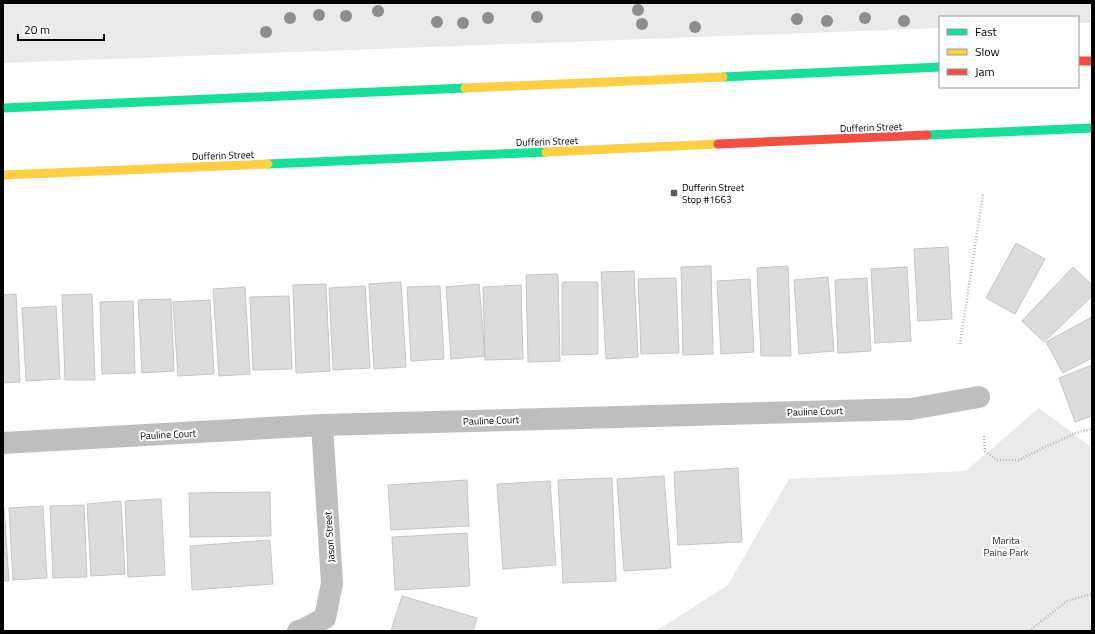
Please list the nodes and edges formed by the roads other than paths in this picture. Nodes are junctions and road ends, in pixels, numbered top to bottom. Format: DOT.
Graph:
graph roads {
  1 [pos="1079,61"];
  2 [pos="1092,61"];
  3 [pos="939,67"];
  4 [pos="3,108"];
  5 [pos="1092,128"];
  6 [pos="3,175"];
  7 [pos="979,397"];
  8 [pos="322,425"];
  9 [pos="3,443"];
  10 [pos="298,631"];
  1 -- 2 [label="main road"];
  3 -- 4 [label="main road"];
  5 -- 6 [label="main road, Dufferin Street"];
  7 -- 8 [label="street, Pauline Court"];
  8 -- 9 [label="street, Pauline Court"];
  8 -- 10 [label="street, Jason Street"];
}
